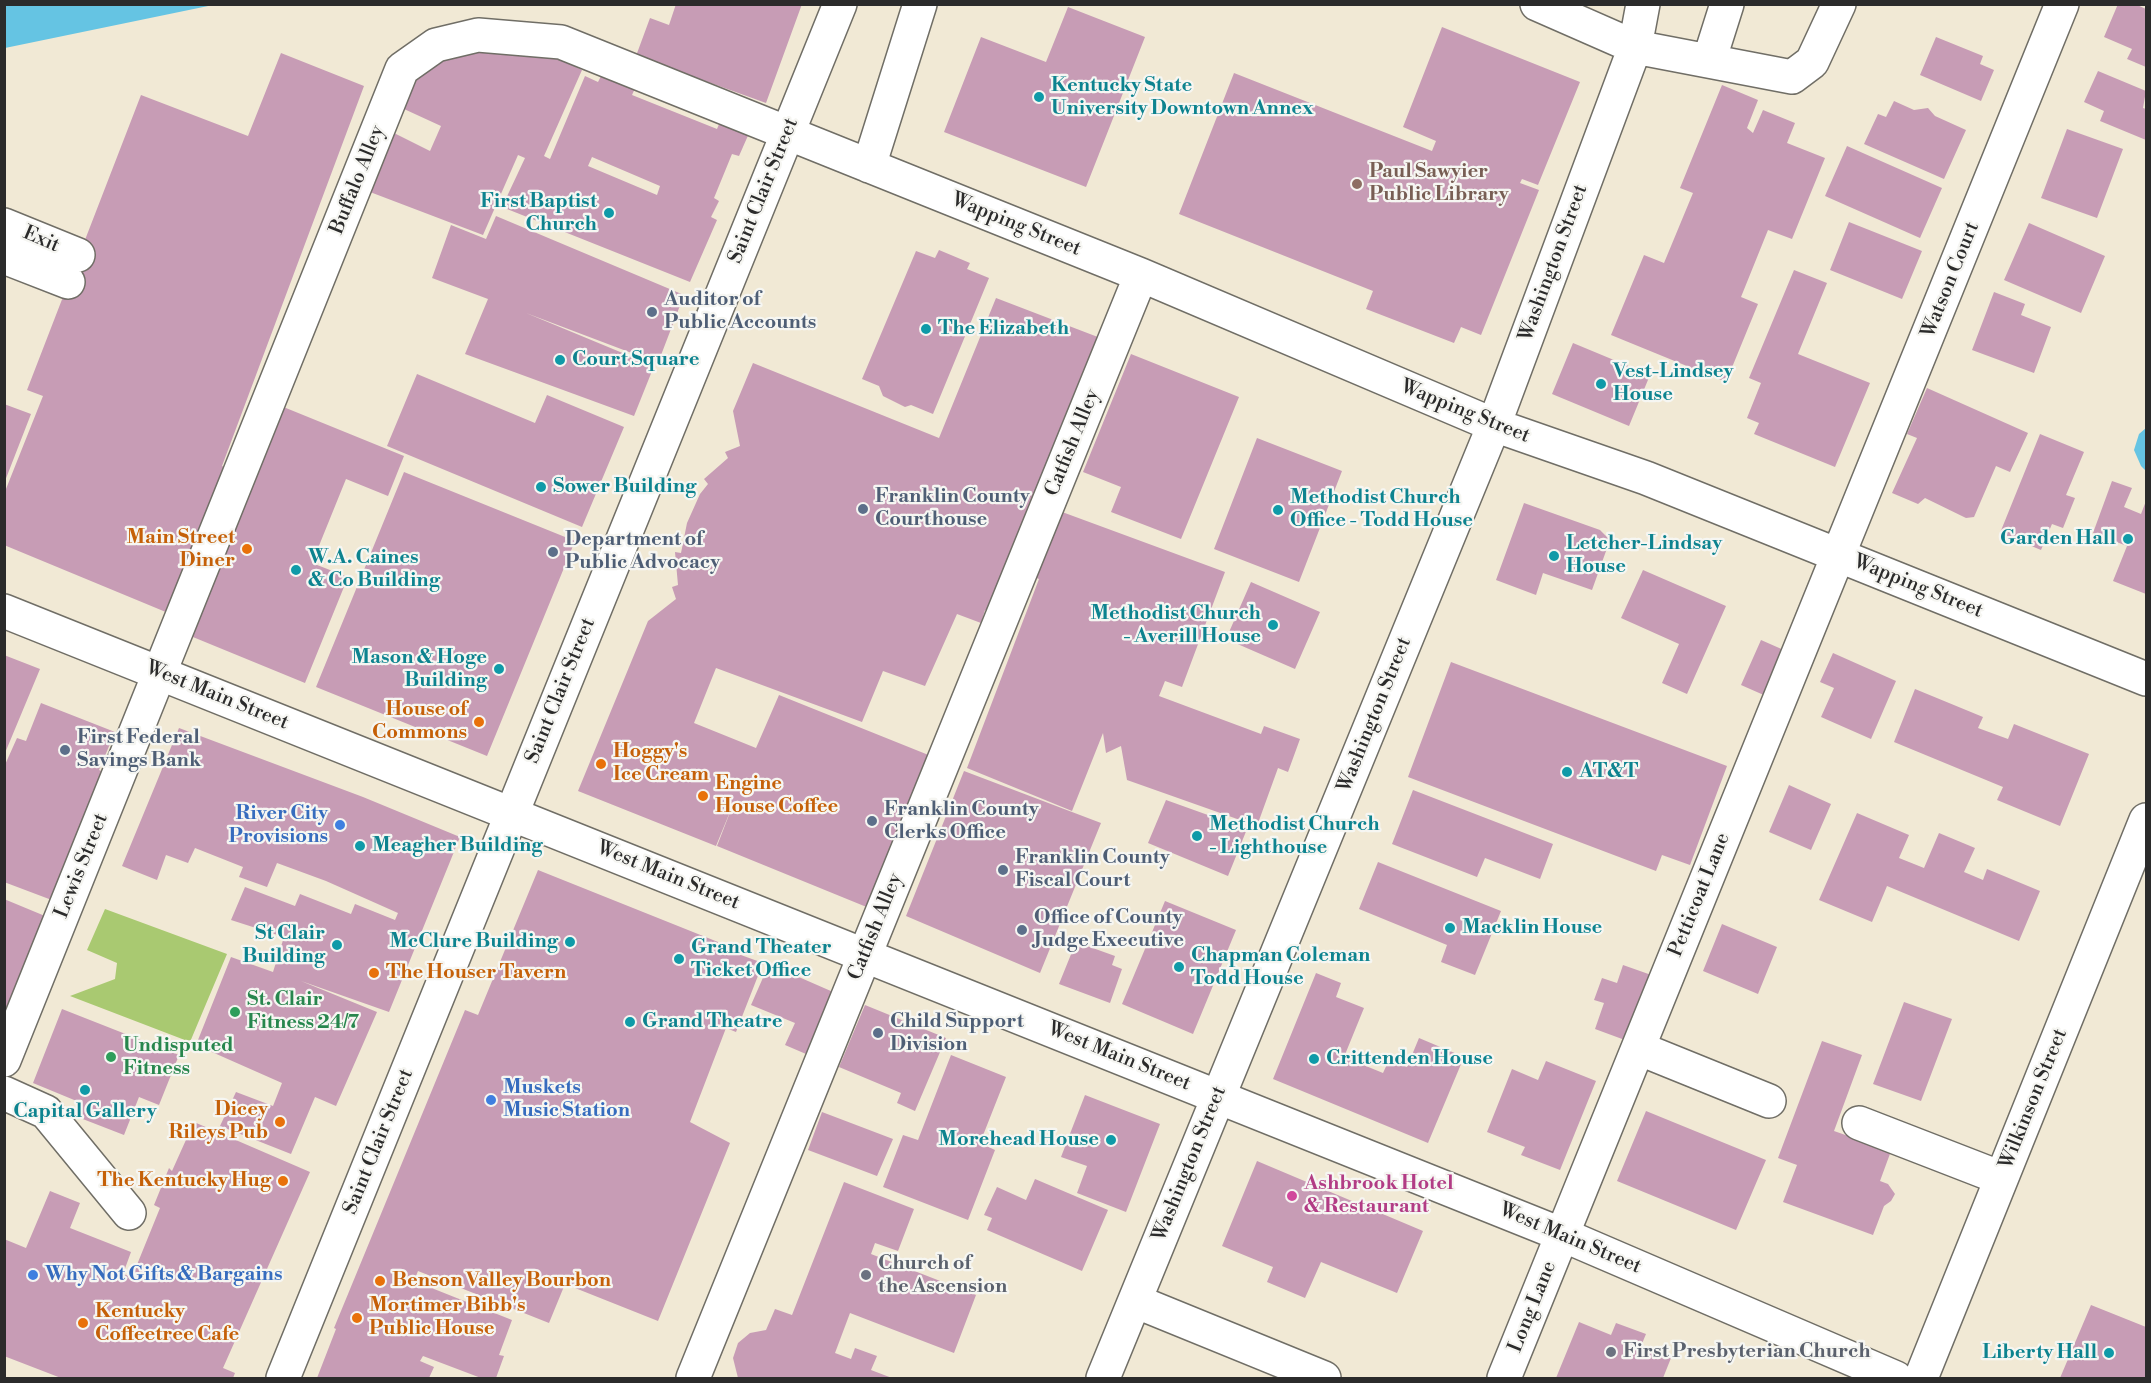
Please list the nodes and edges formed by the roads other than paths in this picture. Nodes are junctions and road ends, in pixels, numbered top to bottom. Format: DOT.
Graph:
graph roads {
  1 [pos="840,4"];
  2 [pos="920,4"];
  3 [pos="1537,4"];
  4 [pos="1643,4"];
  5 [pos="1727,4"];
  6 [pos="1839,4"];
  7 [pos="2057,6"];
  8 [pos="1635,47"];
  9 [pos="1709,61"];
  10 [pos="788,133"];
  11 [pos="869,166"];
  12 [pos="4,225"];
  13 [pos="4,257"];
  14 [pos="1141,275"];
  15 [pos="1494,425"];
  16 [pos="1838,555"];
  17 [pos="4,610"];
  18 [pos="160,673"];
  19 [pos="2146,679"];
  20 [pos="511,813"];
  21 [pos="2146,820"];
  22 [pos="865,955"];
  23 [pos="1638,1048"];
  24 [pos="4,1060"];
  25 [pos="4,1093"];
  26 [pos="1218,1096"];
  27 [pos="1769,1101"];
  28 [pos="1859,1123"];
  29 [pos="2001,1178"];
  30 [pos="129,1213"];
  31 [pos="1563,1235"];
  32 [pos="1134,1301"];
  33 [pos="283,1378"];
  34 [pos="693,1378"];
  35 [pos="1103,1378"];
  36 [pos="1324,1378"];
  37 [pos="1504,1378"];
  38 [pos="1896,1378"];
  39 [pos="1921,1378"];
  1 -- 10 [label="street, Saint Clair Street"];
  2 -- 11 [label="street"];
  3 -- 8 [label="street"];
  4 -- 8 [label="street, Washington Street"];
  5 -- 9 [label="street"];
  6 -- 9 [label="street"];
  7 -- 16 [label="street, Watson Court"];
  8 -- 9 [label="street"];
  8 -- 15 [label="street, Washington Street"];
  10 -- 11 [label="street, Wapping Street"];
  10 -- 18 [label="street, Buffalo Alley"];
  10 -- 20 [label="street, Saint Clair Street"];
  11 -- 14 [label="street, Wapping Street"];
  12 -- 13 [label="street, Exit"];
  14 -- 15 [label="street, Wapping Street"];
  14 -- 22 [label="street, Catfish Alley"];
  15 -- 16 [label="street, Wapping Street"];
  15 -- 26 [label="street, Washington Street"];
  16 -- 19 [label="street, Wapping Street"];
  16 -- 23 [label="street, Petticoat Lane"];
  17 -- 18 [label="street, West Main Street"];
  18 -- 20 [label="street, West Main Street"];
  18 -- 24 [label="street, Lewis Street"];
  20 -- 22 [label="street, West Main Street"];
  20 -- 33 [label="street, Saint Clair Street"];
  21 -- 29 [label="street, Wilkinson Street"];
  22 -- 26 [label="street, West Main Street"];
  22 -- 34 [label="street, Catfish Alley"];
  23 -- 27 [label="street"];
  23 -- 31 [label="street, Petticoat Lane"];
  25 -- 30 [label="street"];
  26 -- 31 [label="street, West Main Street"];
  26 -- 32 [label="street, Washington Street"];
  28 -- 29 [label="street"];
  29 -- 39 [label="street, Wilkinson Street"];
  31 -- 37 [label="street, Long Lane"];
  31 -- 38 [label="street, West Main Street"];
  32 -- 35 [label="street, Washington Street"];
  32 -- 36 [label="street"];
}
